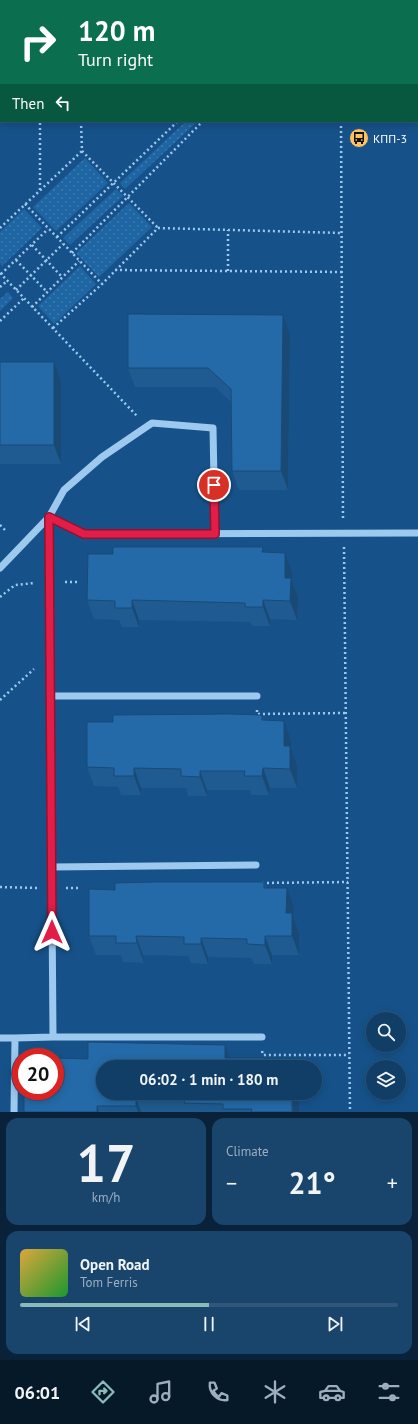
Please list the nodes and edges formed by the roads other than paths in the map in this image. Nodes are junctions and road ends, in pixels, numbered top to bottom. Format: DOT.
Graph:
graph roads {
  1 [pos="49,517"];
  2 [pos="418,533"];
  3 [pos="215,534"];
  4 [pos="0,568"];
  5 [pos="50,696"];
  6 [pos="257,696"];
  7 [pos="256,865"];
  8 [pos="51,867"];
  9 [pos="52,1037"];
  10 [pos="262,1037"];
  11 [pos="0,1038"];
  12 [pos="15,1038"];
  13 [pos="14,1112"];
  1 -- 3 [label="lane"];
  1 -- 3 [label="lane"];
  1 -- 4 [label="lane"];
  1 -- 5 [label="lane"];
  2 -- 3 [label="lane"];
  5 -- 6 [label="lane"];
  5 -- 8 [label="lane"];
  7 -- 8 [label="lane"];
  8 -- 9 [label="lane"];
  9 -- 10 [label="lane"];
  9 -- 12 [label="lane"];
  11 -- 12 [label="lane"];
  12 -- 13 [label="lane"];
}
